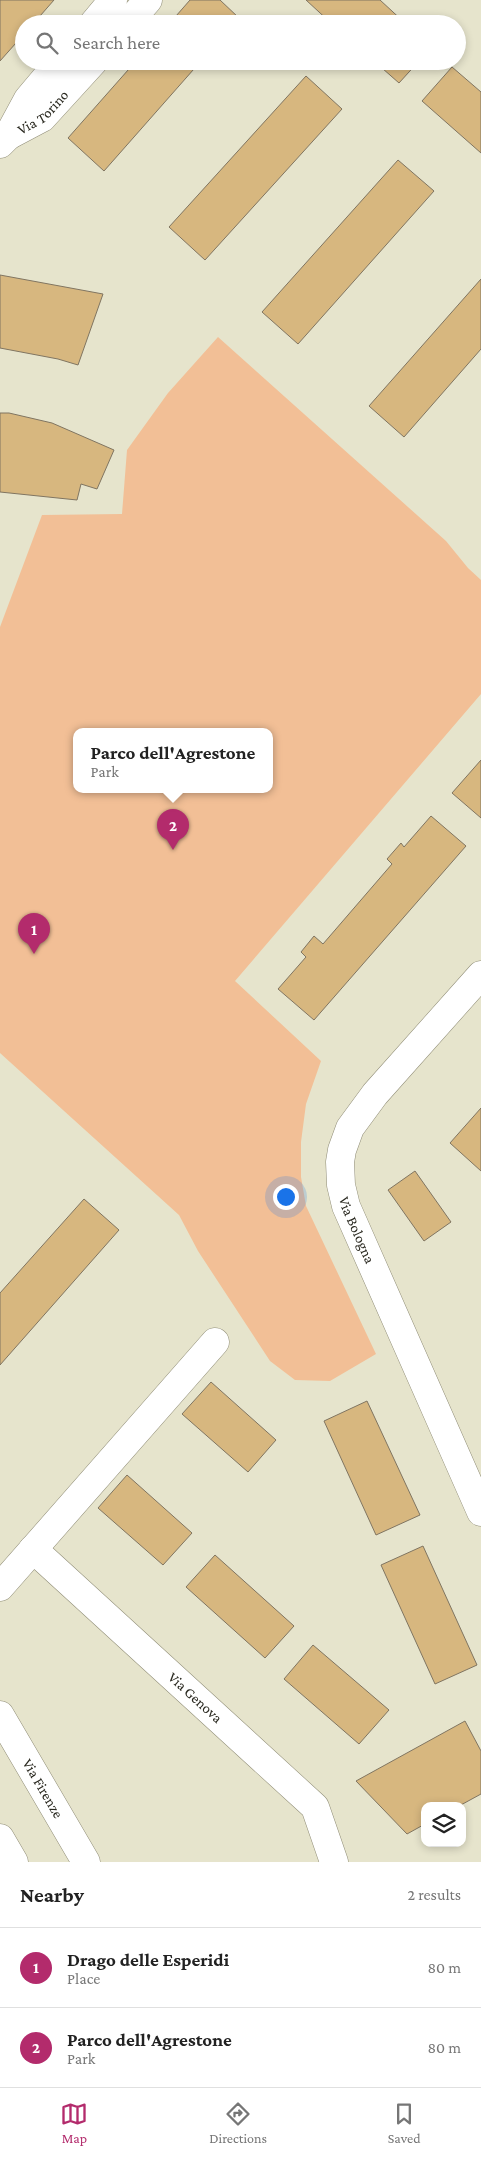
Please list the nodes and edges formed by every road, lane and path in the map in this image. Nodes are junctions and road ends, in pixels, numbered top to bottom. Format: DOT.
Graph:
graph roads {
  1 [pos="114,0"];
  2 [pos="148,0"];
  3 [pos="101,15"];
  4 [pos="135,15"];
  5 [pos="52,70"];
  6 [pos="86,70"];
  7 [pos="4,140"];
  8 [pos="481,975"];
  9 [pos="216,1342"];
  10 [pos="481,1512"];
  11 [pos="33,1549"];
  12 [pos="0,1587"];
  13 [pos="0,1715"];
  14 [pos="0,1838"];
  15 [pos="14,1862"];
  16 [pos="86,1862"];
  17 [pos="334,1862"];
  1 -- 3 [label="street"];
  2 -- 4 [label="street"];
  5 -- 7 [label="street, Via Torino"];
  6 -- 7 [label="street, Via Torino"];
  8 -- 10 [label="street, Via Bologna"];
  9 -- 11 [label="street"];
  11 -- 12 [label="street"];
  11 -- 17 [label="street, Via Genova"];
  13 -- 16 [label="street, Via Firenze"];
  14 -- 15 [label="street"];
}
